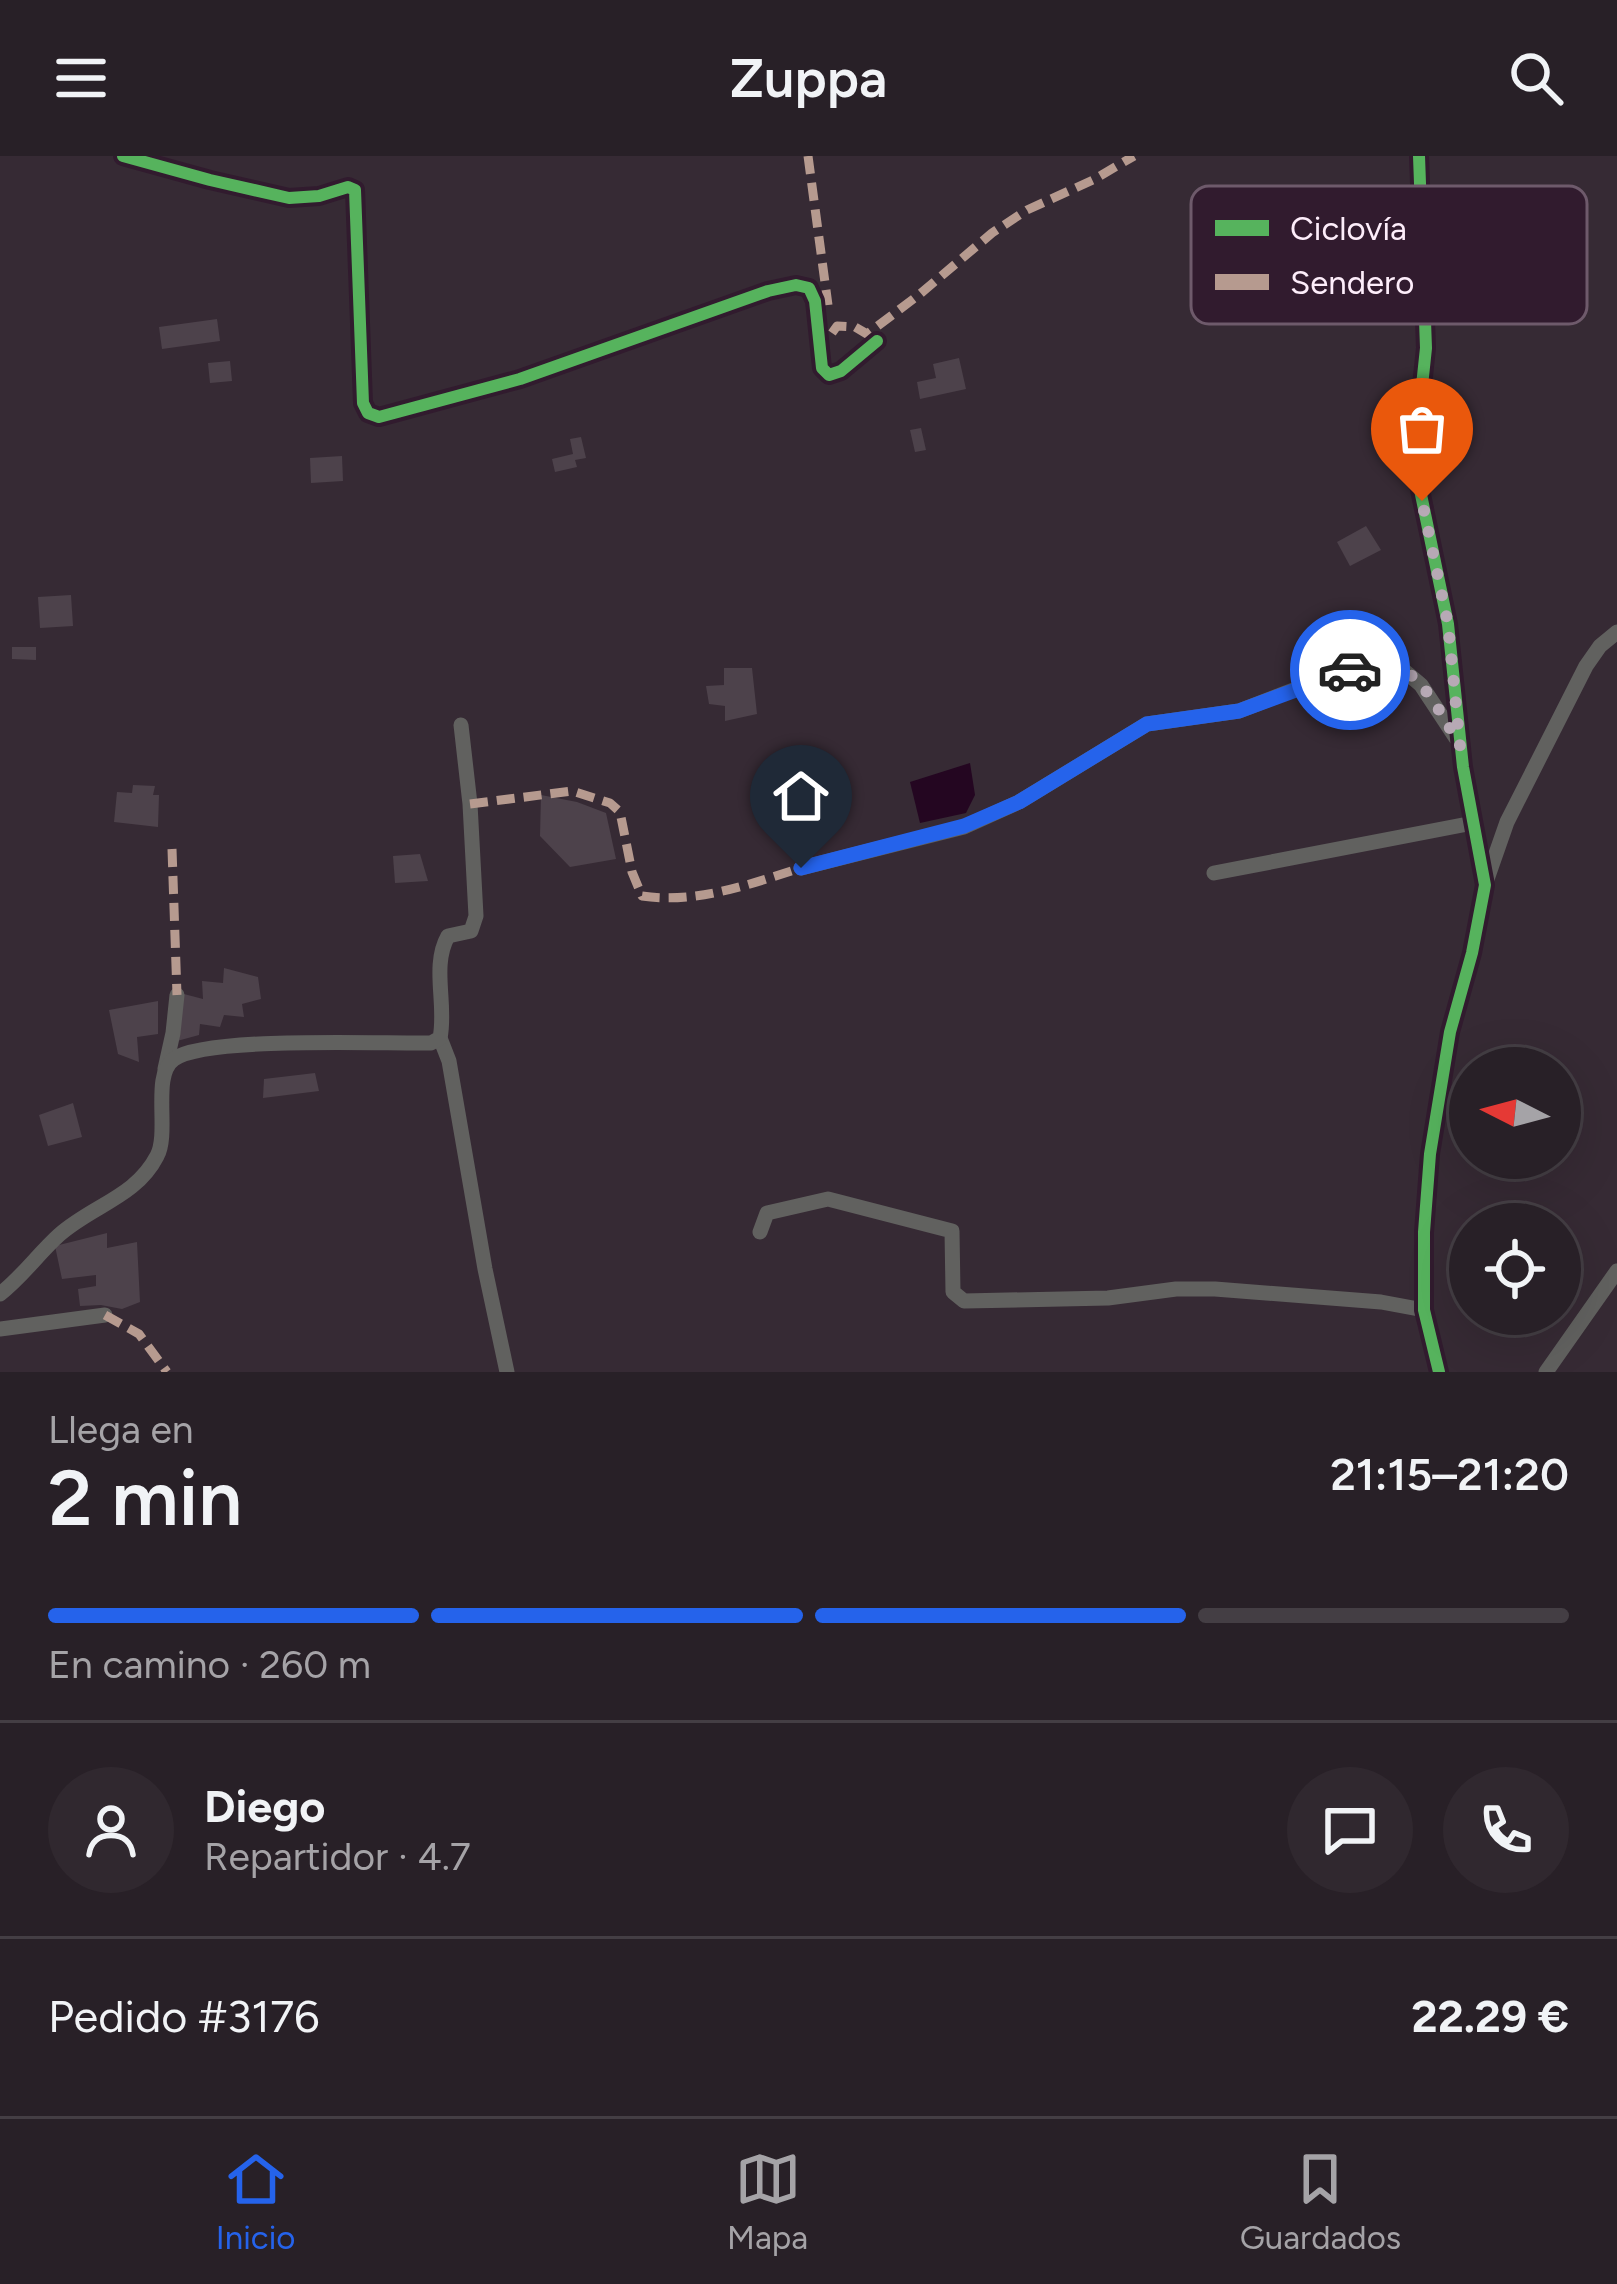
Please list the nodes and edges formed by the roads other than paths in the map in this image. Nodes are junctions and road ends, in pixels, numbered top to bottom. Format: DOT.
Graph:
graph roads {
  1 [pos="123,156"];
  2 [pos="1419,156"];
  3 [pos="1420,186"];
  4 [pos="1426,324"];
  5 [pos="877,341"];
  6 [pos="1617,632"];
  7 [pos="461,725"];
  8 [pos="1460,746"];
  9 [pos="1473,823"];
  10 [pos="801,868"];
  11 [pos="1214,873"];
  12 [pos="1485,885"];
  13 [pos="177,995"];
  14 [pos="440,1038"];
  15 [pos="164,1072"];
  16 [pos="760,1232"];
  17 [pos="1617,1270"];
  18 [pos="0,1294"];
  19 [pos="1424,1310"];
  20 [pos="105,1315"];
  21 [pos="0,1329"];
  22 [pos="507,1372"];
  23 [pos="1439,1372"];
  24 [pos="1546,1372"];
  1 -- 5 [label="street"];
  2 -- 3 [label="street"];
  4 -- 8 [label="street"];
  6 -- 12 [label="street"];
  7 -- 14 [label="street"];
  8 -- 9 [label="street"];
  8 -- 10 [label="street"];
  9 -- 11 [label="street"];
  9 -- 12 [label="street"];
  12 -- 19 [label="street"];
  13 -- 15 [label="street"];
  14 -- 15 [label="street"];
  14 -- 22 [label="street"];
  15 -- 18 [label="street"];
  16 -- 19 [label="street"];
  17 -- 24 [label="street"];
  19 -- 23 [label="street"];
  20 -- 21 [label="street"];
}
